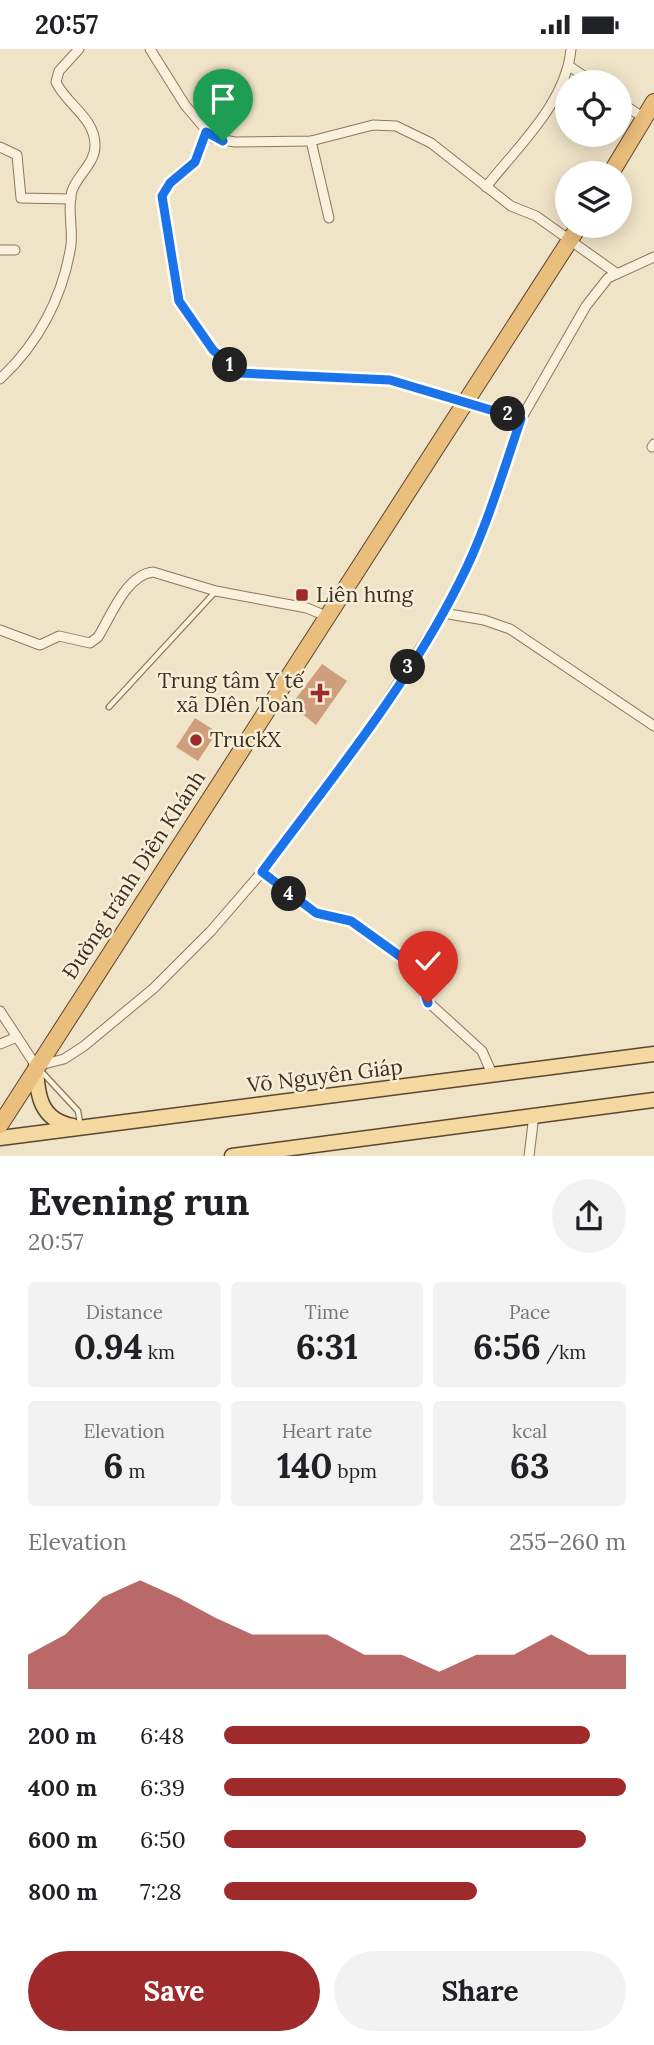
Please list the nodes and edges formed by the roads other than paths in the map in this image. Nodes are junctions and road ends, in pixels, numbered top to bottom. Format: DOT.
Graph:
graph roads {
  1 [pos="79,49"];
  2 [pos="150,49"];
  3 [pos="571,49"];
  4 [pos="569,66"];
  5 [pos="575,70"];
  6 [pos="654,102"];
  7 [pos="632,110"];
  8 [pos="643,118"];
  9 [pos="206,132"];
  10 [pos="310,141"];
  11 [pos="0,147"];
  12 [pos="618,161"];
  13 [pos="486,187"];
  14 [pos="71,199"];
  15 [pos="329,218"];
  16 [pos="572,238"];
  17 [pos="569,243"];
  18 [pos="0,250"];
  19 [pos="15,250"];
  20 [pos="654,257"];
  21 [pos="616,274"];
  22 [pos="0,379"];
  23 [pos="467,401"];
  24 [pos="521,419"];
  25 [pos="216,591"];
  26 [pos="443,613"];
  27 [pos="326,616"];
  28 [pos="0,630"];
  29 [pos="109,706"];
  30 [pos="654,726"];
  31 [pos="262,872"];
  32 [pos="0,1011"];
  33 [pos="17,1037"];
  34 [pos="0,1044"];
  35 [pos="654,1055"];
  36 [pos="36,1066"];
  37 [pos="493,1076"];
  38 [pos="24,1087"];
  39 [pos="654,1100"];
  40 [pos="0,1109"];
  41 [pos="534,1115"];
  42 [pos="0,1125"];
  43 [pos="81,1128"];
  44 [pos="0,1137"];
  45 [pos="232,1156"];
  46 [pos="529,1156"];
  1 -- 14 [label="street"];
  2 -- 9 [label="street"];
  3 -- 4 [label="street"];
  4 -- 5 [label="street"];
  4 -- 13 [label="street"];
  6 -- 8 [label="highway"];
  7 -- 8 [label="street"];
  8 -- 12 [label="highway"];
  9 -- 10 [label="street"];
  9 -- 23 [label="street"];
  10 -- 13 [label="street"];
  10 -- 15 [label="street"];
  11 -- 14 [label="street"];
  13 -- 17 [label="street"];
  14 -- 22 [label="street"];
  16 -- 17 [label="highway, Đường tránh Diên Khánh"];
  17 -- 21 [label="street"];
  17 -- 23 [label="highway, Đường tránh Diên Khánh"];
  18 -- 19 [label="street"];
  20 -- 21 [label="street"];
  21 -- 24 [label="street"];
  23 -- 24 [label="street"];
  23 -- 27 [label="highway, Đường tránh Diên Khánh"];
  24 -- 26 [label="street"];
  25 -- 27 [label="street"];
  25 -- 28 [label="street"];
  25 -- 29 [label="lane"];
  26 -- 30 [label="street"];
  26 -- 31 [label="street"];
  27 -- 36 [label="highway, Đường tránh Diên Khánh"];
  31 -- 36 [label="street"];
  31 -- 37 [label="street"];
  32 -- 33 [label="street"];
  33 -- 34 [label="street"];
  33 -- 36 [label="street"];
  35 -- 37 [label="main road, Võ Nguyên Giáp"];
  36 -- 38 [label="highway, Đường tránh Diên Khánh"];
  36 -- 43 [label="lane"];
  36 -- 43 [label="main road"];
  37 -- 43 [label="main road, Võ Nguyên Giáp"];
  38 -- 40 [label="main road"];
  38 -- 42 [label="highway, Đường tránh Diên Khánh"];
  39 -- 41 [label="main road"];
  41 -- 45 [label="main road"];
  41 -- 46 [label="street"];
  43 -- 44 [label="main road, Võ Nguyên Giáp"];
}
